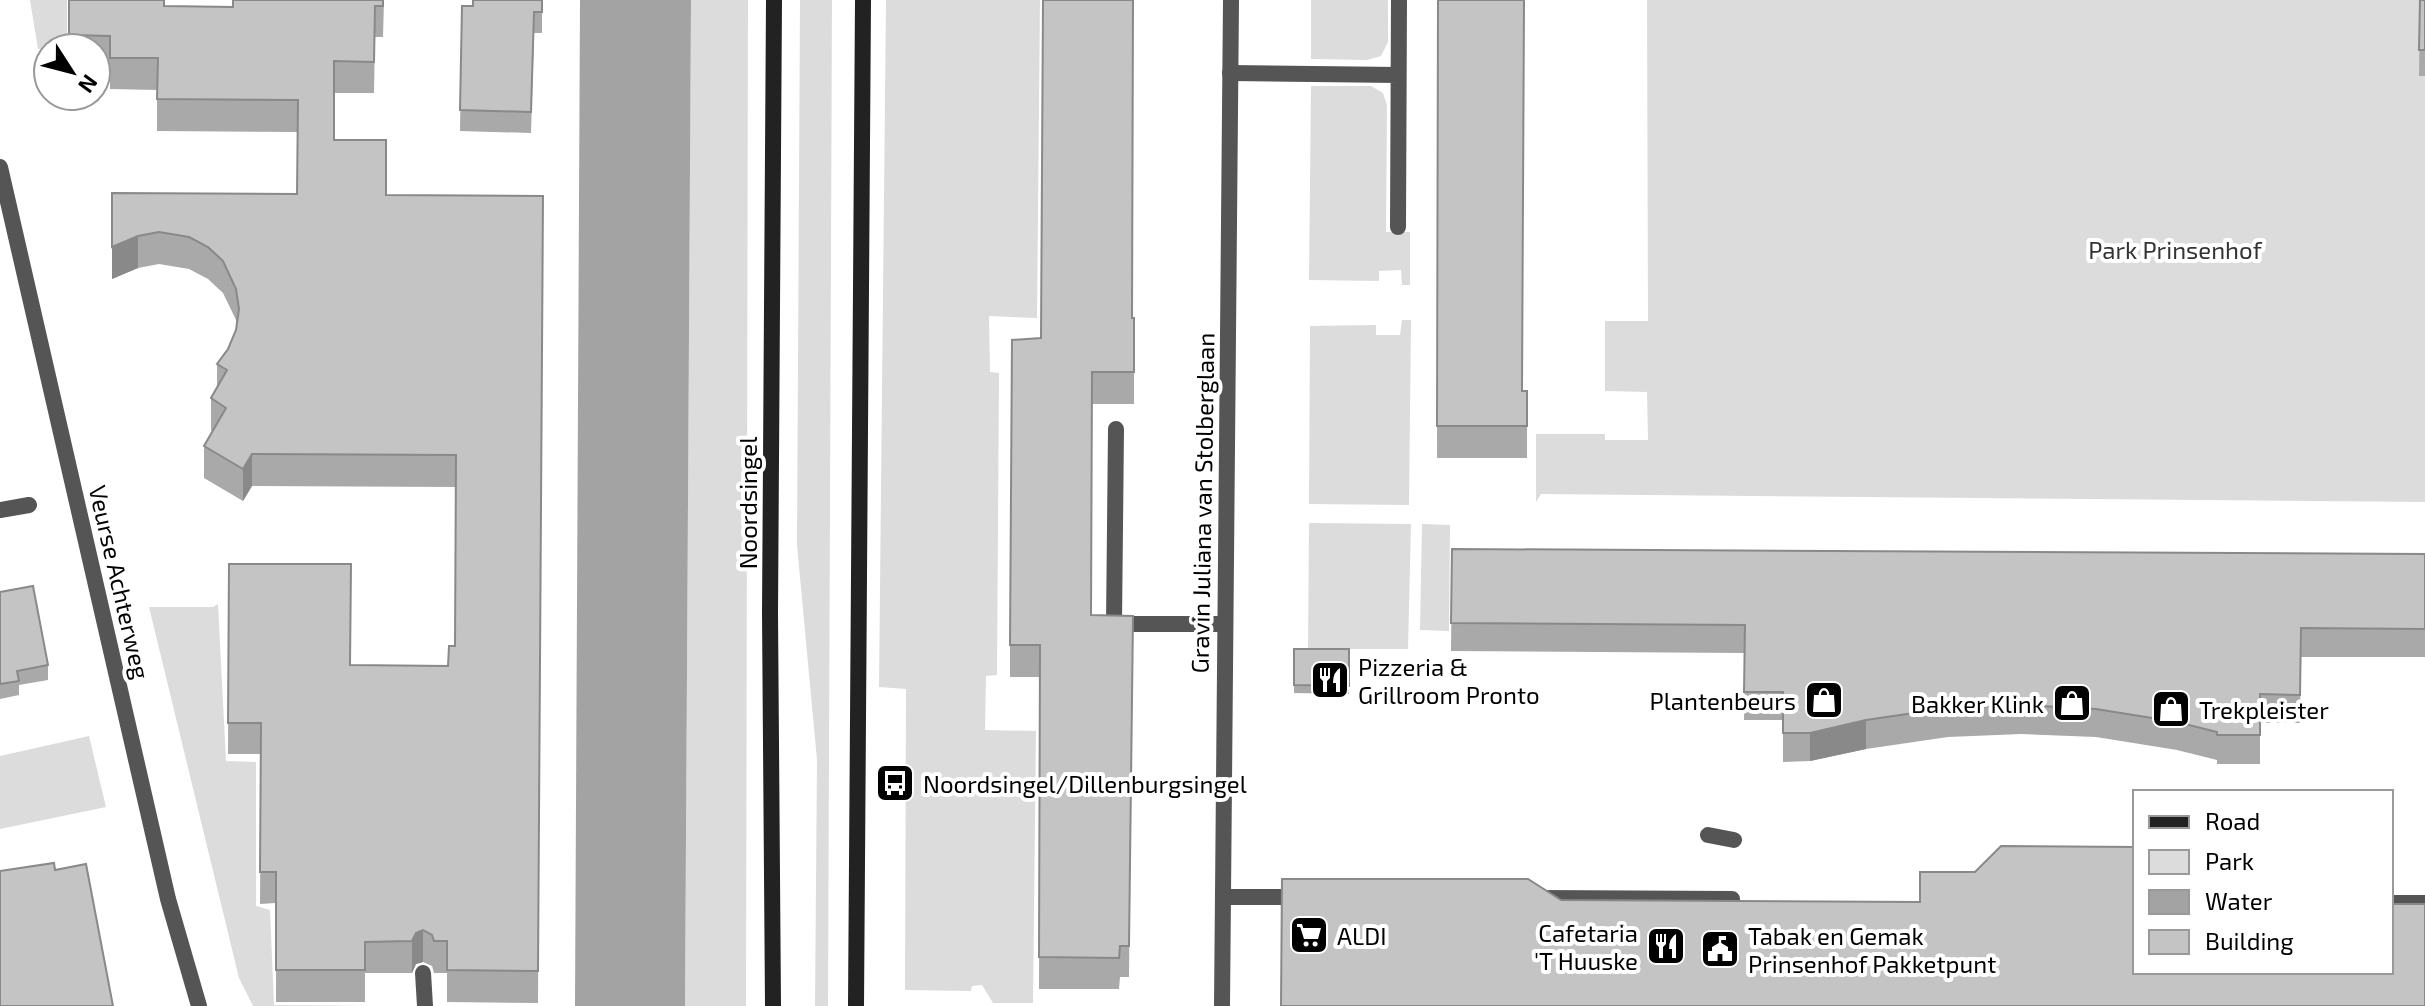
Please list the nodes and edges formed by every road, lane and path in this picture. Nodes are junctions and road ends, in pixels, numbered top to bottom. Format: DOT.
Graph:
graph roads {
  1 [pos="774,0"];
  2 [pos="863,0"];
  3 [pos="1231,0"];
  4 [pos="1399,0"];
  5 [pos="1230,73"];
  6 [pos="1398,75"];
  7 [pos="0,167"];
  8 [pos="1398,227"];
  9 [pos="1116,429"];
  10 [pos="29,505"];
  11 [pos="0,510"];
  12 [pos="1225,624"];
  13 [pos="1708,835"];
  14 [pos="1734,840"];
  15 [pos="1223,897"];
  16 [pos="1324,897"];
  17 [pos="1528,898"];
  18 [pos="1732,899"];
  19 [pos="2393,903"];
  20 [pos="2425,903"];
  21 [pos="423,973"];
  22 [pos="199,1006"];
  23 [pos="425,1006"];
  24 [pos="773,1006"];
  25 [pos="856,1006"];
  26 [pos="1222,1006"];
  1 -- 24 [label="main road, Noordsingel"];
  2 -- 25 [label="main road"];
  3 -- 5 [label="street, Gravin Juliana van Stolberglaan"];
  4 -- 6 [label="street"];
  5 -- 6 [label="street"];
  5 -- 12 [label="street, Gravin Juliana van Stolberglaan"];
  6 -- 8 [label="street"];
  7 -- 22 [label="street, Veurse Achterweg"];
  9 -- 12 [label="street"];
  10 -- 11 [label="street"];
  12 -- 15 [label="street, Gravin Juliana van Stolberglaan"];
  13 -- 14 [label="street"];
  15 -- 16 [label="street"];
  15 -- 26 [label="street, Gravin Juliana van Stolberglaan"];
  17 -- 18 [label="street"];
  19 -- 20 [label="street"];
  21 -- 23 [label="street"];
}
